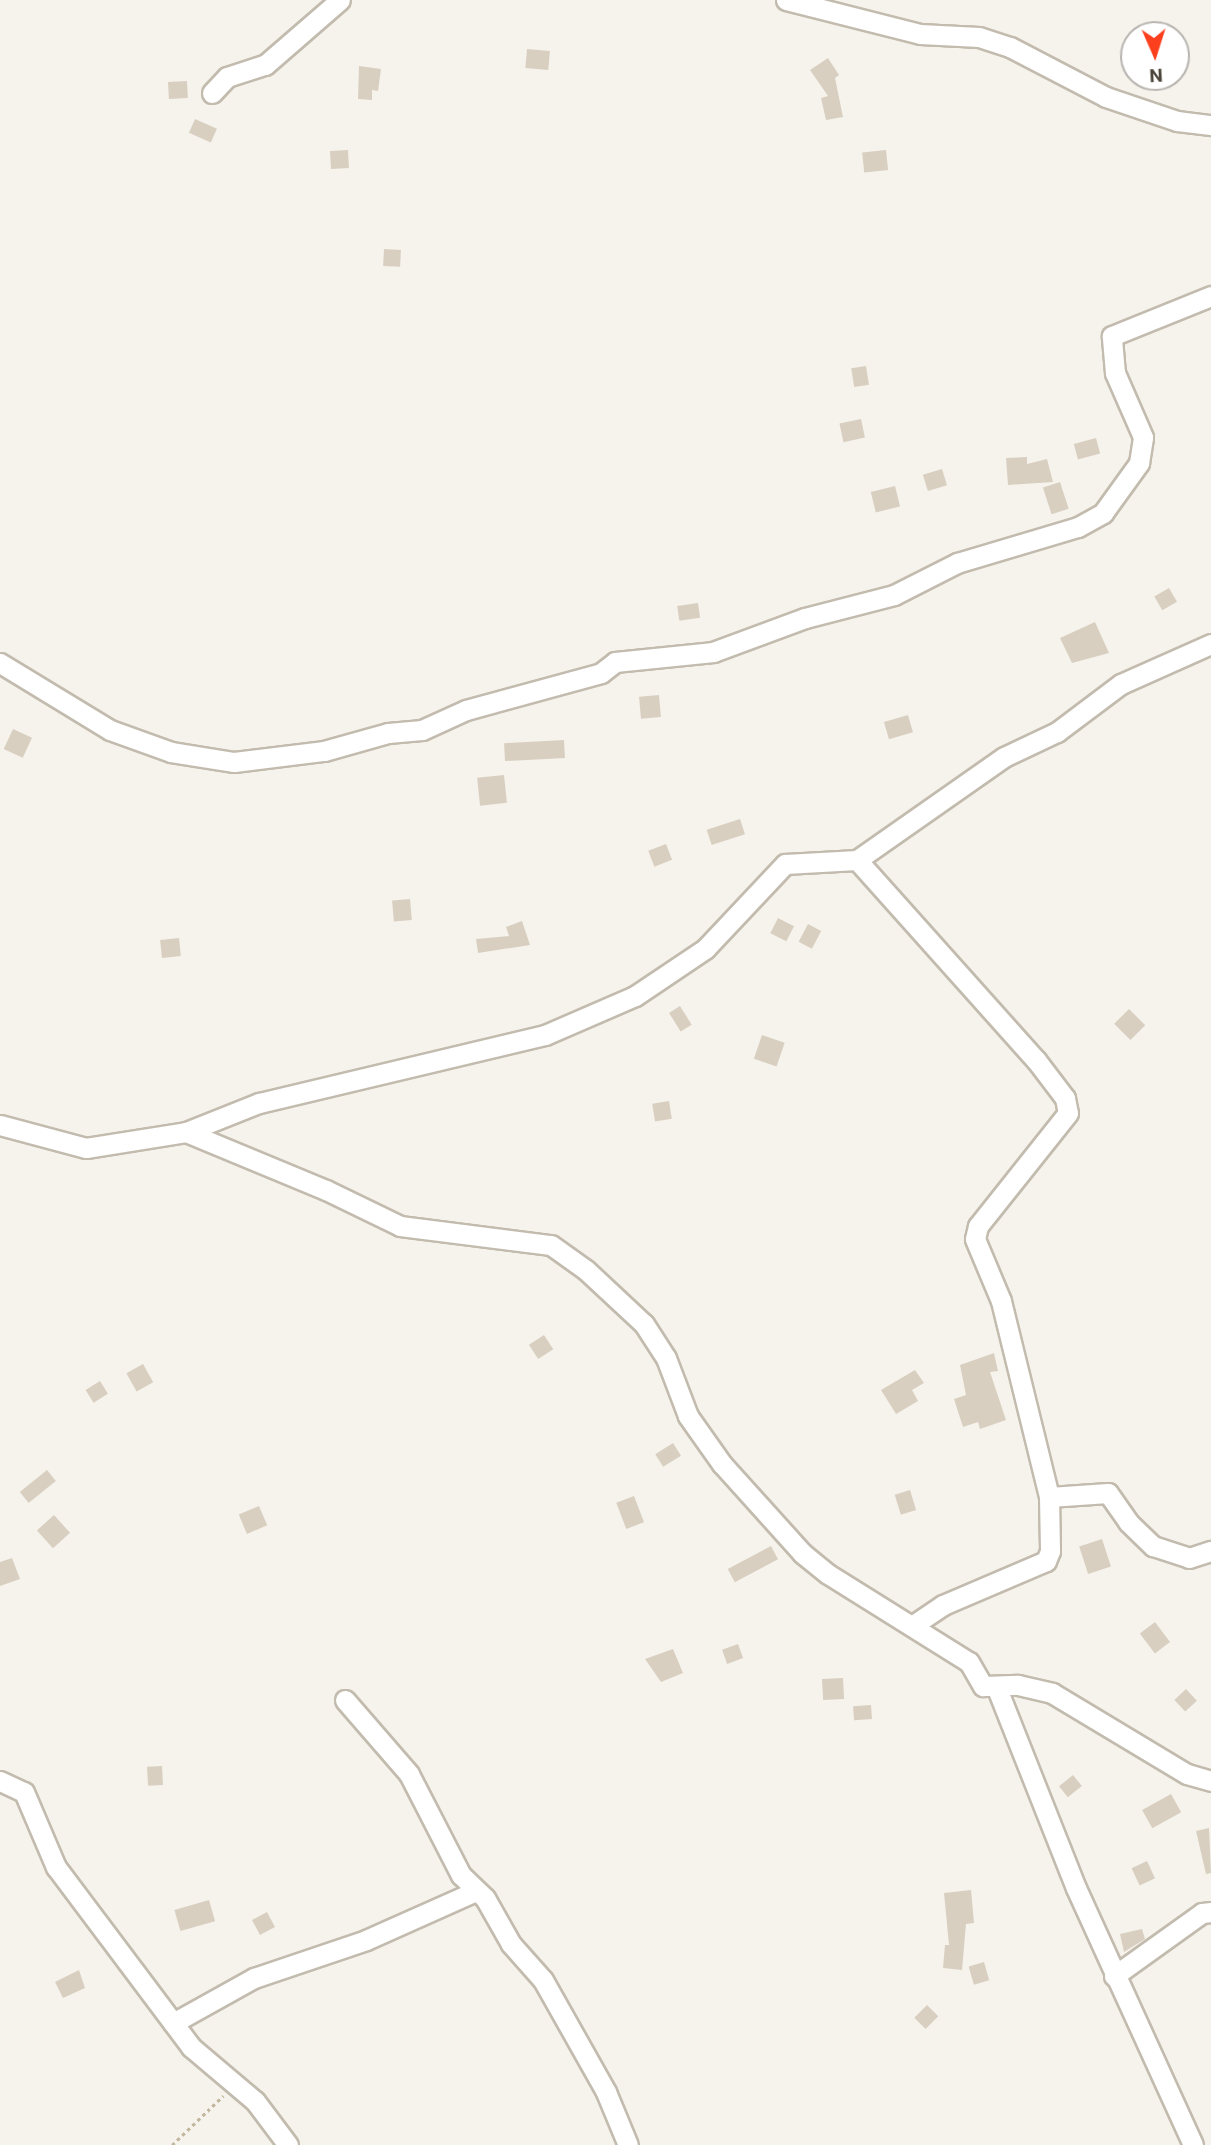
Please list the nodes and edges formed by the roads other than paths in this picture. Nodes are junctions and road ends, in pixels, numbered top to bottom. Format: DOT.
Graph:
graph roads {
  1 [pos="340,0"];
  2 [pos="786,0"];
  3 [pos="835,5"];
  4 [pos="212,93"];
  5 [pos="1211,125"];
  6 [pos="1211,296"];
  7 [pos="1211,644"];
  8 [pos="0,663"];
  9 [pos="857,860"];
  10 [pos="0,1125"];
  11 [pos="186,1132"];
  12 [pos="1049,1497"];
  13 [pos="1211,1550"];
  14 [pos="913,1625"];
  15 [pos="983,1686"];
  16 [pos="345,1699"];
  17 [pos="0,1781"];
  18 [pos="1211,1781"];
  19 [pos="476,1891"];
  20 [pos="1211,1912"];
  21 [pos="1114,1976"];
  22 [pos="173,2023"];
  23 [pos="288,2145"];
  24 [pos="628,2145"];
  25 [pos="1193,2145"];
  1 -- 4 [label="street"];
  2 -- 3 [label="street"];
  3 -- 5 [label="street"];
  6 -- 8 [label="street"];
  7 -- 9 [label="street"];
  9 -- 11 [label="street"];
  9 -- 12 [label="street"];
  10 -- 11 [label="street"];
  11 -- 14 [label="street"];
  12 -- 13 [label="street"];
  12 -- 14 [label="street"];
  14 -- 15 [label="street"];
  15 -- 18 [label="street"];
  15 -- 21 [label="street"];
  16 -- 19 [label="street"];
  17 -- 22 [label="street"];
  19 -- 22 [label="street"];
  19 -- 24 [label="street"];
  20 -- 21 [label="street"];
  21 -- 25 [label="street"];
  22 -- 23 [label="street"];
}
